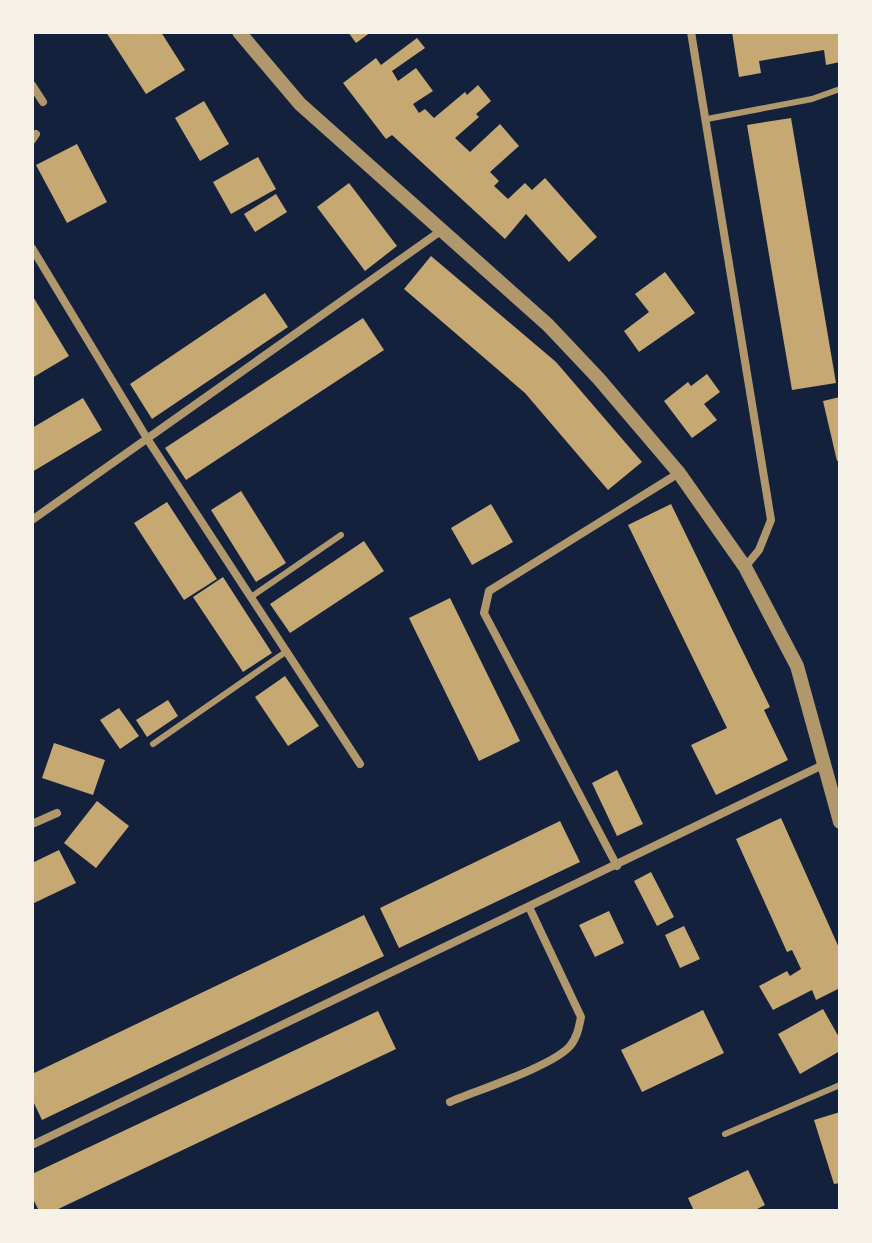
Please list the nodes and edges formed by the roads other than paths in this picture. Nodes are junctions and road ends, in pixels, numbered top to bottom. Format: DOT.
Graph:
graph roads {
  1 [pos="239,32"];
  2 [pos="691,32"];
  3 [pos="32,85"];
  4 [pos="840,89"];
  5 [pos="43,102"];
  6 [pos="707,119"];
  7 [pos="443,229"];
  8 [pos="32,248"];
  9 [pos="148,440"];
  10 [pos="679,473"];
  11 [pos="32,520"];
  12 [pos="341,535"];
  13 [pos="745,567"];
  14 [pos="251,597"];
  15 [pos="287,651"];
  16 [pos="153,744"];
  17 [pos="360,764"];
  18 [pos="825,764"];
  19 [pos="57,813"];
  20 [pos="840,822"];
  21 [pos="32,824"];
  22 [pos="617,866"];
  23 [pos="529,907"];
  24 [pos="840,1085"];
  25 [pos="450,1102"];
  26 [pos="725,1134"];
  27 [pos="32,1145"];
  1 -- 7 [label="street"];
  2 -- 6 [label="street"];
  3 -- 5 [label="street"];
  4 -- 6 [label="lane"];
  6 -- 13 [label="street"];
  7 -- 9 [label="street"];
  7 -- 10 [label="street"];
  8 -- 9 [label="street"];
  9 -- 11 [label="street"];
  9 -- 14 [label="street"];
  10 -- 13 [label="street"];
  10 -- 22 [label="street"];
  12 -- 14 [label="lane"];
  13 -- 18 [label="street"];
  14 -- 15 [label="street"];
  15 -- 16 [label="lane"];
  15 -- 17 [label="street"];
  18 -- 20 [label="street"];
  18 -- 22 [label="street"];
  19 -- 21 [label="street"];
  22 -- 23 [label="street"];
  23 -- 25 [label="street"];
  23 -- 27 [label="street"];
  24 -- 26 [label="lane"];
}
